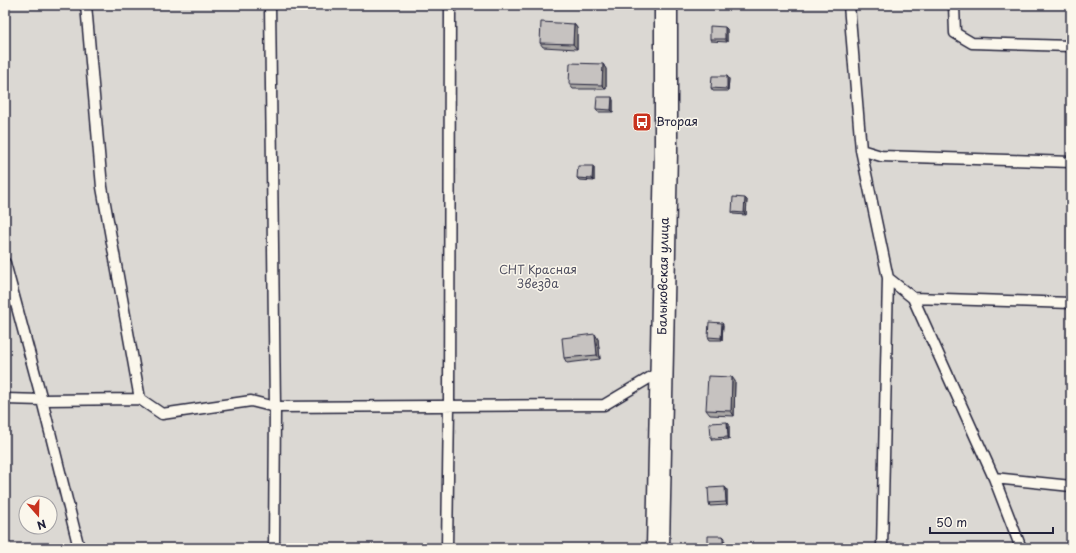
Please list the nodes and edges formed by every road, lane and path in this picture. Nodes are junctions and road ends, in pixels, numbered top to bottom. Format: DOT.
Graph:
graph roads {
  1 [pos="86,5"];
  2 [pos="270,5"];
  3 [pos="450,5"];
  4 [pos="666,5"];
  5 [pos="849,5"];
  6 [pos="954,5"];
  7 [pos="1071,46"];
  8 [pos="860,150"];
  9 [pos="1071,162"];
  10 [pos="5,262"];
  11 [pos="888,278"];
  12 [pos="913,298"];
  13 [pos="1071,303"];
  14 [pos="661,371"];
  15 [pos="5,399"];
  16 [pos="140,399"];
  17 [pos="42,400"];
  18 [pos="449,406"];
  19 [pos="275,407"];
  20 [pos="994,478"];
  21 [pos="1071,486"];
  22 [pos="79,548"];
  23 [pos="274,548"];
  24 [pos="447,548"];
  25 [pos="658,548"];
  26 [pos="882,548"];
  27 [pos="1021,548"];
  1 -- 16 [label="lane"];
  2 -- 19 [label="lane"];
  3 -- 18 [label="lane"];
  4 -- 14 [label="street, Балыковская улица"];
  5 -- 8 [label="lane"];
  6 -- 7 [label="lane"];
  8 -- 9 [label="lane"];
  8 -- 11 [label="lane"];
  10 -- 17 [label="lane"];
  11 -- 12 [label="lane"];
  11 -- 26 [label="lane"];
  12 -- 13 [label="lane"];
  12 -- 20 [label="lane"];
  14 -- 18 [label="lane"];
  14 -- 25 [label="street, Балыковская улица"];
  15 -- 17 [label="lane"];
  16 -- 17 [label="lane"];
  16 -- 19 [label="lane"];
  17 -- 22 [label="lane"];
  18 -- 19 [label="lane"];
  18 -- 24 [label="lane"];
  19 -- 23 [label="lane"];
  20 -- 21 [label="lane"];
  20 -- 27 [label="lane"];
}
